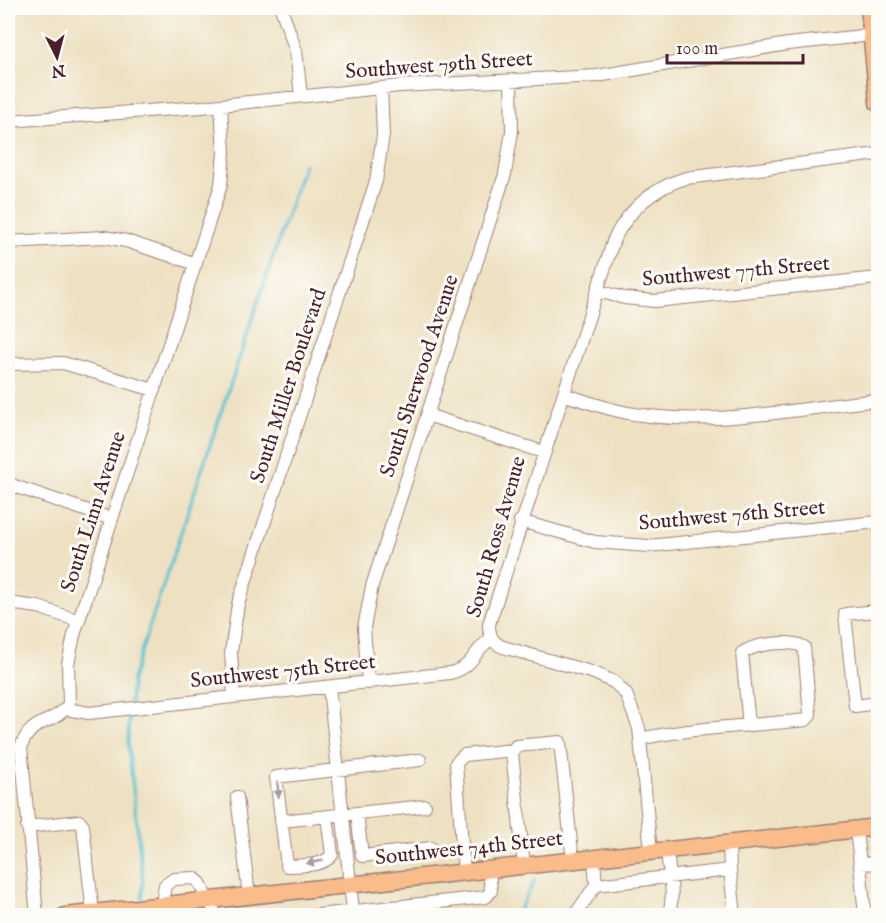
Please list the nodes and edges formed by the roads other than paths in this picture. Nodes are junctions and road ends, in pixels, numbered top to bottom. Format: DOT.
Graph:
graph roads {
  1 [pos="281,8"];
  2 [pos="868,8"];
  3 [pos="871,35"];
  4 [pos="511,81"];
  5 [pos="381,88"];
  6 [pos="301,96"];
  7 [pos="879,103"];
  8 [pos="221,105"];
  9 [pos="8,120"];
  10 [pos="879,154"];
  11 [pos="8,242"];
  12 [pos="196,264"];
  13 [pos="879,278"];
  14 [pos="598,291"];
  15 [pos="8,364"];
  16 [pos="154,390"];
  17 [pos="563,394"];
  18 [pos="879,400"];
  19 [pos="428,415"];
  20 [pos="543,452"];
  21 [pos="8,484"];
  22 [pos="112,519"];
  23 [pos="520,521"];
  24 [pos="879,522"];
  25 [pos="8,603"];
  26 [pos="879,611"];
  27 [pos="79,621"];
  28 [pos="492,639"];
  29 [pos="368,683"];
  30 [pos="329,687"];
  31 [pos="234,697"];
  32 [pos="879,703"];
  33 [pos="66,709"];
  34 [pos="749,726"];
  35 [pos="640,739"];
  36 [pos="514,750"];
  37 [pos="420,760"];
  38 [pos="338,769"];
  39 [pos="237,797"];
  40 [pos="425,806"];
  41 [pos="357,813"];
  42 [pos="342,814"];
  43 [pos="327,816"];
  44 [pos="281,821"];
  45 [pos="27,827"];
  46 [pos="879,827"];
  47 [pos="856,830"];
  48 [pos="729,844"];
  49 [pos="430,848"];
  50 [pos="659,851"];
  51 [pos="594,858"];
  52 [pos="573,861"];
  53 [pos="879,863"];
  54 [pos="860,864"];
  55 [pos="524,866"];
  56 [pos="489,870"];
  57 [pos="730,870"];
  58 [pos="464,872"];
  59 [pos="669,877"];
  60 [pos="350,885"];
  61 [pos="596,885"];
  62 [pos="249,896"];
  63 [pos="162,905"];
  64 [pos="211,905"];
  65 [pos="353,911"];
  66 [pos="93,912"];
  67 [pos="117,913"];
  68 [pos="37,915"];
  69 [pos="65,915"];
  70 [pos="309,915"];
  71 [pos="574,915"];
  72 [pos="667,915"];
  73 [pos="735,915"];
  74 [pos="866,915"];
  1 -- 6 [label="street"];
  2 -- 3 [label="main road"];
  3 -- 4 [label="street, Southwest 79th Street"];
  3 -- 7 [label="main road"];
  4 -- 5 [label="street, Southwest 79th Street"];
  4 -- 19 [label="street, South Sherwood Avenue"];
  5 -- 6 [label="street, Southwest 79th Street"];
  5 -- 31 [label="street, South Miller Boulevard"];
  6 -- 8 [label="street, Southwest 79th Street"];
  8 -- 9 [label="street, Southwest 79th Street"];
  8 -- 12 [label="street, South Linn Avenue"];
  10 -- 14 [label="street, South Ross Avenue"];
  11 -- 12 [label="street"];
  12 -- 16 [label="street, South Linn Avenue"];
  13 -- 14 [label="street, Southwest 77th Street"];
  14 -- 17 [label="street, South Ross Avenue"];
  15 -- 16 [label="street"];
  16 -- 22 [label="street, South Linn Avenue"];
  17 -- 18 [label="street"];
  17 -- 20 [label="street, South Ross Avenue"];
  19 -- 20 [label="street"];
  19 -- 29 [label="street, South Sherwood Avenue"];
  20 -- 23 [label="street, South Ross Avenue"];
  21 -- 22 [label="street"];
  22 -- 27 [label="street, South Linn Avenue"];
  23 -- 24 [label="street, Southwest 76th Street"];
  23 -- 28 [label="street, South Ross Avenue"];
  25 -- 27 [label="street"];
  26 -- 32 [label="street"];
  27 -- 33 [label="street, South Linn Avenue"];
  28 -- 29 [label="street, Southwest 75th Street"];
  28 -- 35 [label="street, South Ross Avenue"];
  29 -- 30 [label="street, Southwest 75th Street"];
  30 -- 31 [label="street, Southwest 75th Street"];
  30 -- 38 [label="street"];
  31 -- 33 [label="street, Southwest 75th Street"];
  33 -- 45 [label="street"];
  34 -- 34 [label="street"];
  34 -- 35 [label="street"];
  35 -- 50 [label="street, South Ross Avenue"];
  36 -- 52 [label="street"];
  36 -- 55 [label="street"];
  36 -- 58 [label="street"];
  37 -- 38 [label="street"];
  38 -- 42 [label="street"];
  38 -- 44 [label="street, one-way"];
  39 -- 62 [label="street"];
  40 -- 41 [label="street"];
  41 -- 42 [label="street"];
  41 -- 49 [label="street"];
  42 -- 43 [label="street"];
  42 -- 60 [label="street"];
  43 -- 44 [label="street"];
  43 -- 44 [label="street, one-way"];
  45 -- 66 [label="street"];
  45 -- 68 [label="street"];
  46 -- 47 [label="main road, Southwest 74th Street"];
  47 -- 48 [label="main road, Southwest 74th Street"];
  47 -- 54 [label="street"];
  48 -- 50 [label="main road, Southwest 74th Street"];
  48 -- 57 [label="street"];
  50 -- 51 [label="main road, Southwest 74th Street"];
  50 -- 59 [label="street, South Ross Avenue"];
  51 -- 52 [label="main road, Southwest 74th Street"];
  51 -- 61 [label="street"];
  52 -- 55 [label="main road, Southwest 74th Street"];
  53 -- 54 [label="street"];
  54 -- 74 [label="street"];
  55 -- 56 [label="main road, Southwest 74th Street"];
  56 -- 58 [label="main road, Southwest 74th Street"];
  56 -- 65 [label="street"];
  57 -- 59 [label="street"];
  57 -- 73 [label="street"];
  58 -- 60 [label="main road, Southwest 74th Street"];
  59 -- 61 [label="street"];
  59 -- 72 [label="street, South Ross Avenue"];
  60 -- 62 [label="main road, Southwest 74th Street"];
  60 -- 65 [label="street"];
  61 -- 71 [label="street"];
  62 -- 64 [label="main road, Southwest 74th Street"];
  63 -- 64 [label="main road, Southwest 74th Street"];
  63 -- 64 [label="street"];
  63 -- 67 [label="main road, Southwest 74th Street"];
  65 -- 70 [label="street"];
  66 -- 67 [label="main road, Southwest 74th Street"];
  66 -- 69 [label="main road, Southwest 74th Street"];
}
